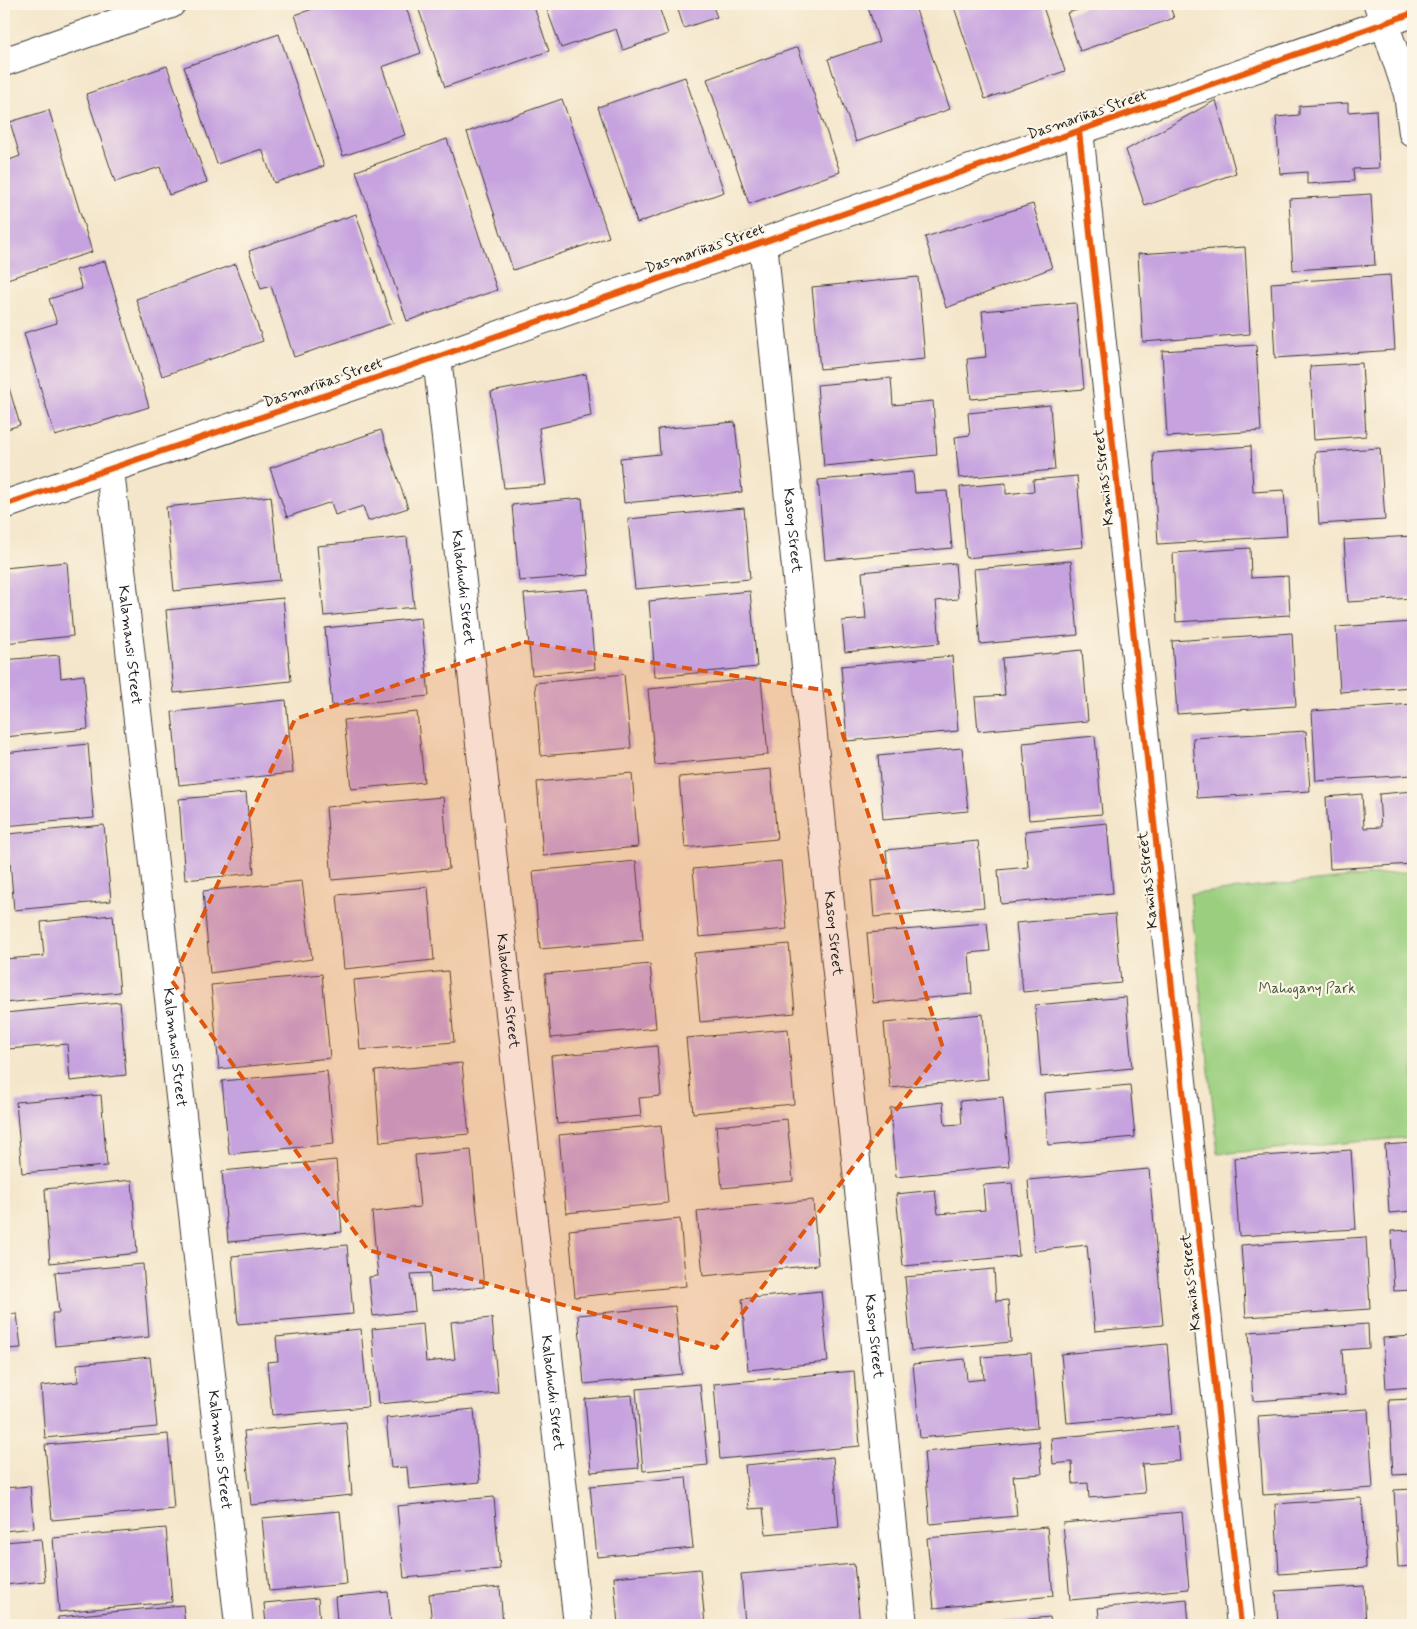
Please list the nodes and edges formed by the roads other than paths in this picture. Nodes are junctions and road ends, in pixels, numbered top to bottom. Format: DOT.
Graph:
graph roads {
  1 [pos="171,4"];
  2 [pos="1381,13"];
  3 [pos="1413,14"];
  4 [pos="4,62"];
  5 [pos="1079,131"];
  6 [pos="1413,133"];
  7 [pos="763,242"];
  8 [pos="437,357"];
  9 [pos="110,470"];
  10 [pos="4,505"];
  11 [pos="239,1625"];
  12 [pos="578,1625"];
  13 [pos="904,1625"];
  14 [pos="1241,1625"];
  1 -- 4 [label="street"];
  2 -- 3 [label="street, Dasmariñas Street"];
  2 -- 5 [label="street, Dasmariñas Street"];
  2 -- 6 [label="street"];
  5 -- 7 [label="street, Dasmariñas Street"];
  5 -- 14 [label="street, Kamias Street"];
  7 -- 8 [label="street, Dasmariñas Street"];
  7 -- 13 [label="street, Kasoy Street"];
  8 -- 9 [label="street, Dasmariñas Street"];
  8 -- 12 [label="street, Kalachuchi Street"];
  9 -- 10 [label="street, Dasmariñas Street"];
  9 -- 11 [label="street, Kalamansi Street"];
}
